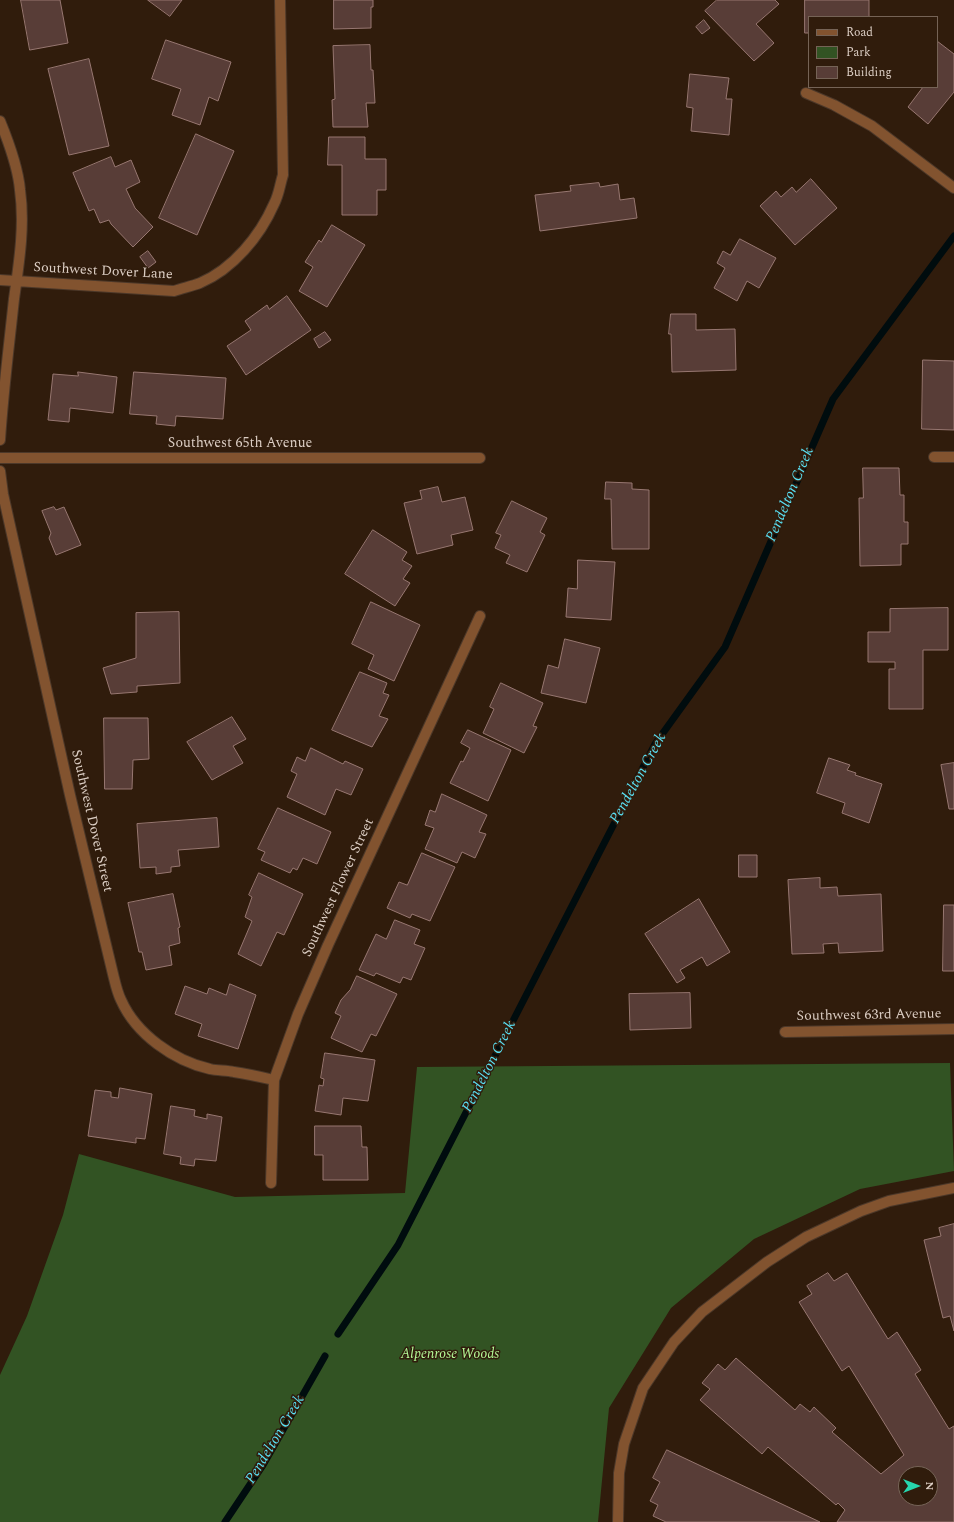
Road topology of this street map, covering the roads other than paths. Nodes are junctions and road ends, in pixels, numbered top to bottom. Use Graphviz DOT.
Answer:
graph roads {
  1 [pos="280,0"];
  2 [pos="806,93"];
  3 [pos="0,121"];
  4 [pos="954,188"];
  5 [pos="0,280"];
  6 [pos="17,281"];
  7 [pos="0,440"];
  8 [pos="954,456"];
  9 [pos="934,457"];
  10 [pos="0,458"];
  11 [pos="480,458"];
  12 [pos="0,471"];
  13 [pos="480,616"];
  14 [pos="954,1029"];
  15 [pos="785,1032"];
  16 [pos="274,1080"];
  17 [pos="271,1183"];
  18 [pos="954,1188"];
  19 [pos="618,1522"];
  1 -- 6 [label="street, Southwest Dover Lane"];
  2 -- 4 [label="street"];
  3 -- 6 [label="street"];
  5 -- 6 [label="street, Southwest Dover Lane"];
  6 -- 7 [label="street"];
  8 -- 9 [label="street"];
  10 -- 11 [label="street, Southwest 65th Avenue"];
  12 -- 16 [label="street, Southwest Dover Street"];
  13 -- 16 [label="street, Southwest Flower Street"];
  14 -- 15 [label="street, Southwest 63rd Avenue"];
  16 -- 17 [label="street, Southwest Flower Street"];
  18 -- 19 [label="street"];
}
